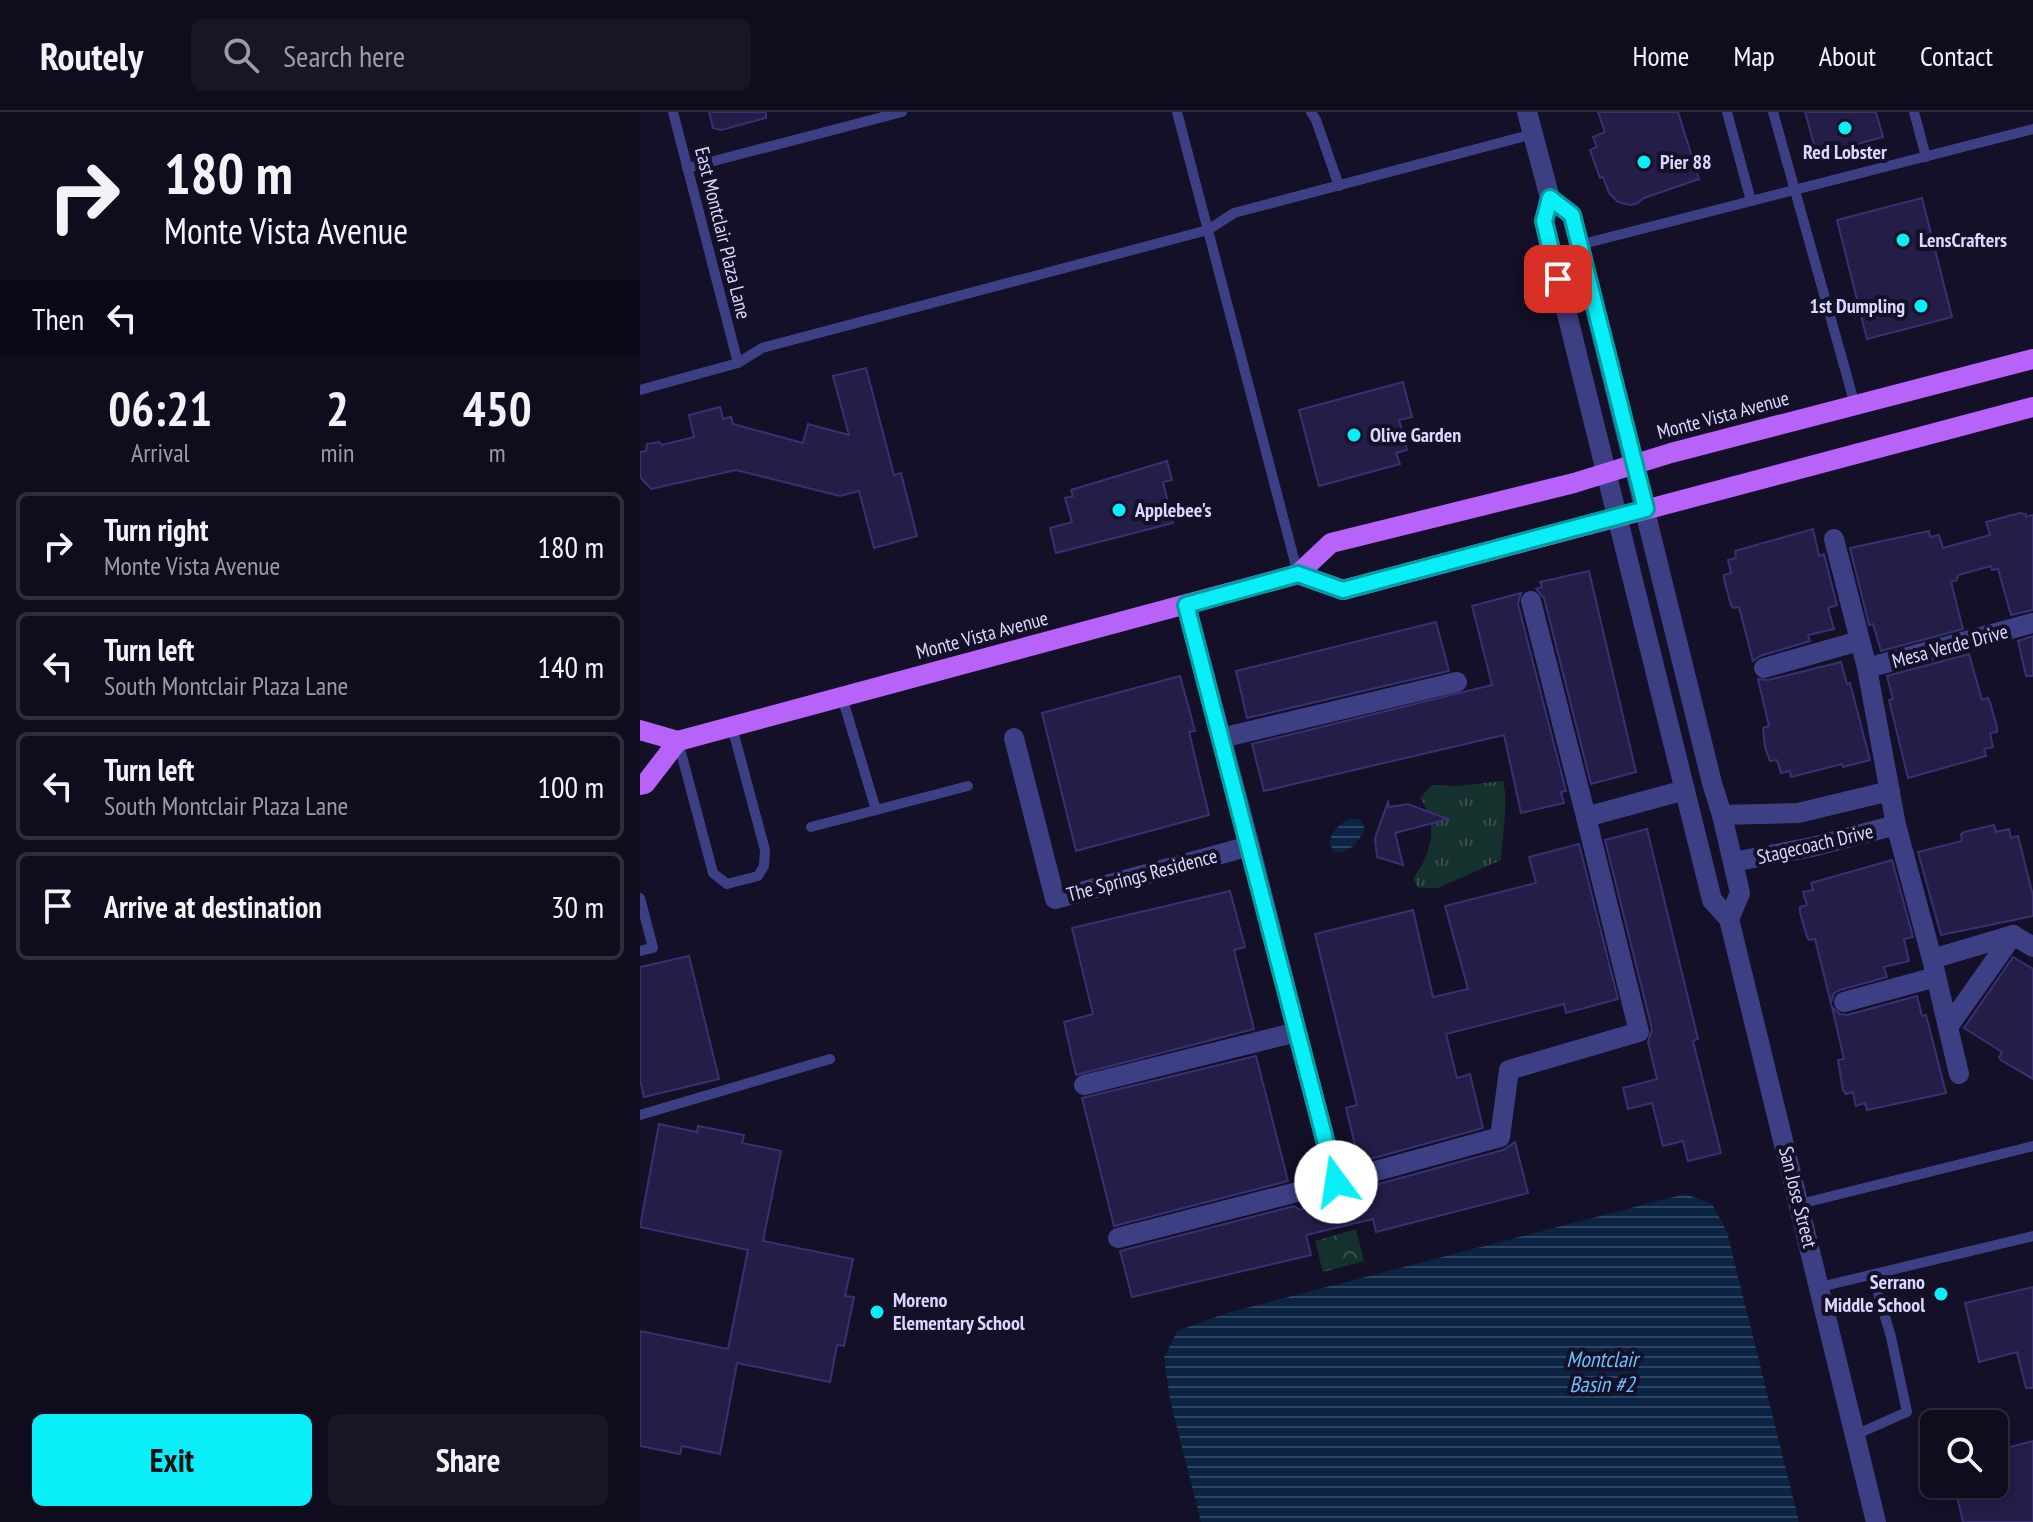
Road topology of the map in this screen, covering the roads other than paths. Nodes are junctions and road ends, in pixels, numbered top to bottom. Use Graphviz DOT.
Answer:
graph roads {
  1 [pos="673,112"];
  2 [pos="902,112"];
  3 [pos="1177,112"];
  4 [pos="1311,112"];
  5 [pos="1527,112"];
  6 [pos="1727,112"];
  7 [pos="1773,112"];
  8 [pos="1914,112"];
  9 [pos="2033,129"];
  10 [pos="1533,134"];
  11 [pos="1926,157"];
  12 [pos="687,168"];
  13 [pos="1339,186"];
  14 [pos="1795,191"];
  15 [pos="1550,198"];
  16 [pos="1751,201"];
  17 [pos="1208,230"];
  18 [pos="1579,245"];
  19 [pos="2033,359"];
  20 [pos="738,363"];
  21 [pos="640,390"];
  22 [pos="1855,405"];
  23 [pos="2033,407"];
  24 [pos="1634,465"];
  25 [pos="1607,473"];
  26 [pos="1646,509"];
  27 [pos="1618,517"];
  28 [pos="1834,539"];
  29 [pos="1298,574"];
  30 [pos="1531,601"];
  31 [pos="1186,605"];
  32 [pos="2033,623"];
  33 [pos="1859,641"];
  34 [pos="1764,668"];
  35 [pos="1867,668"];
  36 [pos="1457,682"];
  37 [pos="842,697"];
  38 [pos="732,727"];
  39 [pos="640,730"];
  40 [pos="1014,738"];
  41 [pos="1221,738"];
  42 [pos="678,741"];
  43 [pos="640,785"];
  44 [pos="968,786"];
  45 [pos="1685,790"];
  46 [pos="1890,791"];
  47 [pos="876,810"];
  48 [pos="1722,815"];
  49 [pos="1586,817"];
  50 [pos="1896,825"];
  51 [pos="811,827"];
  52 [pos="1250,846"];
  53 [pos="1733,862"];
  54 [pos="640,898"];
  55 [pos="1729,919"];
  56 [pos="2013,935"];
  57 [pos="2033,947"];
  58 [pos="640,951"];
  59 [pos="1934,968"];
  60 [pos="1844,1002"];
  61 [pos="1948,1027"];
  62 [pos="1297,1032"];
  63 [pos="830,1059"];
  64 [pos="1959,1074"];
  65 [pos="1084,1085"];
  66 [pos="640,1115"];
  67 [pos="2033,1146"];
  68 [pos="1336,1182"];
  69 [pos="1800,1204"];
  70 [pos="2033,1236"];
  71 [pos="1118,1238"];
  72 [pos="1873,1276"];
  73 [pos="1820,1287"];
  74 [pos="1855,1435"];
  75 [pos="1876,1522"];
  1 -- 12 [label="lane, East Montclair Plaza Lane"];
  2 -- 12 [label="lane"];
  3 -- 17 [label="lane"];
  4 -- 13 [label="lane"];
  5 -- 10 [label="street"];
  6 -- 16 [label="lane"];
  7 -- 14 [label="lane"];
  8 -- 11 [label="lane"];
  9 -- 11 [label="lane"];
  10 -- 13 [label="lane"];
  10 -- 15 [label="street"];
  11 -- 14 [label="lane"];
  12 -- 20 [label="lane, East Montclair Plaza Lane"];
  13 -- 17 [label="lane"];
  14 -- 16 [label="lane"];
  14 -- 22 [label="lane"];
  15 -- 18 [label="street, San Jose Street"];
  15 -- 25 [label="street, San Jose Street"];
  16 -- 18 [label="lane"];
  17 -- 20 [label="lane"];
  17 -- 29 [label="lane"];
  18 -- 24 [label="street, San Jose Street"];
  19 -- 22 [label="main road, Monte Vista Avenue"];
  20 -- 21 [label="lane"];
  22 -- 24 [label="main road, Monte Vista Avenue"];
  23 -- 26 [label="main road"];
  24 -- 25 [label="main road, Monte Vista Avenue"];
  24 -- 26 [label="street, San Jose Street"];
  25 -- 27 [label="street, San Jose Street"];
  25 -- 29 [label="main road, Monte Vista Avenue"];
  26 -- 27 [label="main road"];
  26 -- 48 [label="street, San Jose Street"];
  27 -- 29 [label="main road"];
  27 -- 45 [label="street, San Jose Street"];
  28 -- 33 [label="street, Stagecoach Drive"];
  29 -- 31 [label="main road, Monte Vista Avenue"];
  30 -- 49 [label="street"];
  31 -- 37 [label="main road, Monte Vista Avenue"];
  31 -- 41 [label="street"];
  32 -- 35 [label="street, Mesa Verde Drive"];
  33 -- 34 [label="street"];
  33 -- 35 [label="street, Stagecoach Drive"];
  35 -- 46 [label="street, Stagecoach Drive"];
  36 -- 41 [label="street"];
  37 -- 38 [label="main road, Monte Vista Avenue"];
  37 -- 47 [label="lane"];
  38 -- 42 [label="main road, Monte Vista Avenue"];
  38 -- 42 [label="lane"];
  39 -- 42 [label="main road"];
  40 -- 52 [label="street, The Springs Residence"];
  41 -- 52 [label="street"];
  42 -- 43 [label="main road"];
  44 -- 47 [label="lane"];
  45 -- 49 [label="street"];
  45 -- 55 [label="street, San Jose Street"];
  46 -- 48 [label="street, Stagecoach Drive"];
  46 -- 50 [label="street, Stagecoach Drive"];
  47 -- 51 [label="lane"];
  48 -- 53 [label="street, San Jose Street"];
  49 -- 68 [label="street"];
  50 -- 53 [label="street, Stagecoach Drive"];
  50 -- 59 [label="street, Stagecoach Drive"];
  52 -- 62 [label="street"];
  53 -- 55 [label="street, San Jose Street"];
  54 -- 58 [label="lane"];
  55 -- 69 [label="street, San Jose Street"];
  56 -- 57 [label="street"];
  56 -- 59 [label="street"];
  56 -- 61 [label="street"];
  59 -- 60 [label="street"];
  59 -- 61 [label="street, Stagecoach Drive"];
  61 -- 64 [label="street, Stagecoach Drive"];
  62 -- 65 [label="street"];
  62 -- 68 [label="street"];
  63 -- 66 [label="lane"];
  67 -- 69 [label="lane"];
  68 -- 71 [label="street"];
  69 -- 73 [label="street, San Jose Street"];
  70 -- 72 [label="lane"];
  72 -- 73 [label="lane"];
  72 -- 74 [label="lane"];
  73 -- 74 [label="street, San Jose Street"];
  74 -- 75 [label="street, San Jose Street"];
}
